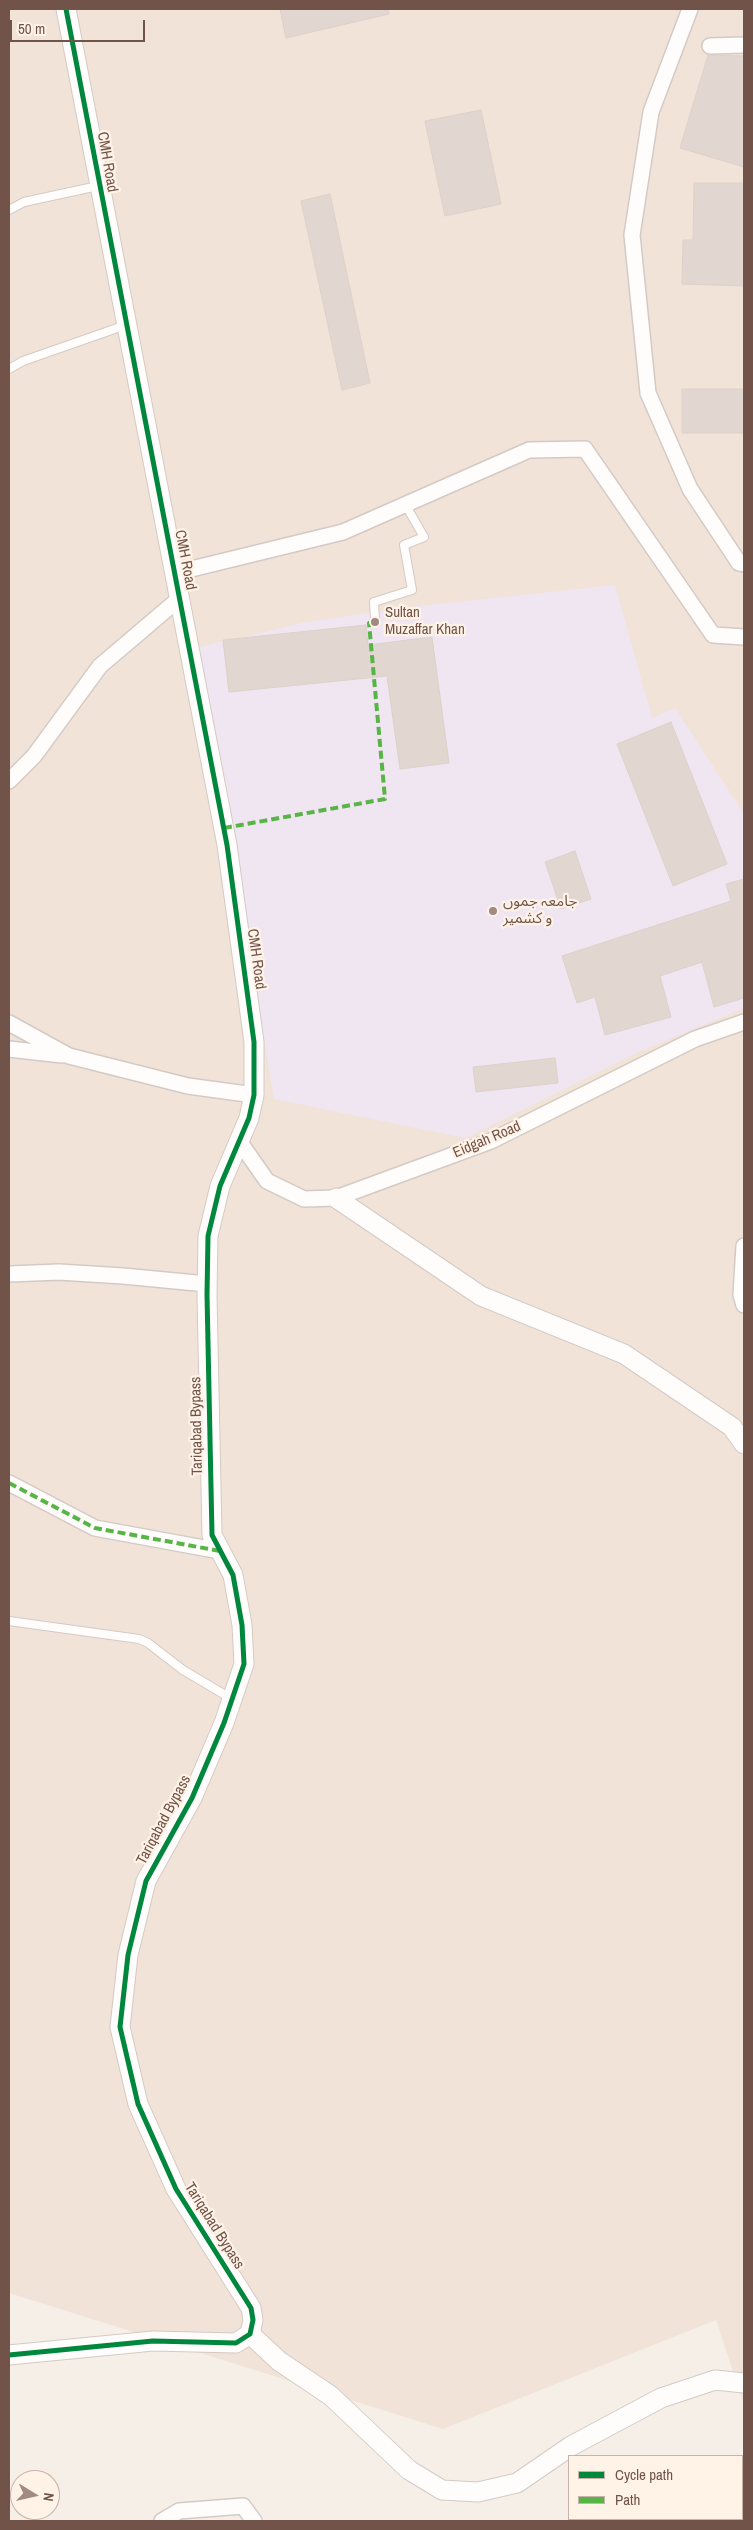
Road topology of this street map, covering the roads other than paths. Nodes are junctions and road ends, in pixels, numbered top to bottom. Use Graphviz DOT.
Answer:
graph roads {
  1 [pos="66,9"];
  2 [pos="690,9"];
  3 [pos="744,45"];
  4 [pos="710,46"];
  5 [pos="98,186"];
  6 [pos="9,210"];
  7 [pos="126,325"];
  8 [pos="9,369"];
  9 [pos="405,504"];
  10 [pos="744,564"];
  11 [pos="175,573"];
  12 [pos="180,598"];
  13 [pos="375,620"];
  14 [pos="744,637"];
  15 [pos="9,781"];
  16 [pos="744,1022"];
  17 [pos="9,1023"];
  18 [pos="9,1049"];
  19 [pos="69,1056"];
  20 [pos="254,1095"];
  21 [pos="249,1118"];
  22 [pos="238,1141"];
  23 [pos="336,1198"];
  24 [pos="744,1246"];
  25 [pos="9,1274"];
  26 [pos="207,1284"];
  27 [pos="744,1305"];
  28 [pos="744,1444"];
  29 [pos="9,1483"];
  30 [pos="220,1551"];
  31 [pos="9,1621"];
  32 [pos="232,1699"];
  33 [pos="250,2334"];
  34 [pos="9,2355"];
  35 [pos="744,2383"];
  36 [pos="162,2521"];
  37 [pos="254,2521"];
  1 -- 5 [label="street, CMH Road"];
  2 -- 10 [label="street"];
  3 -- 4 [label="street"];
  5 -- 6 [label="lane"];
  5 -- 7 [label="street, CMH Road"];
  7 -- 8 [label="lane"];
  7 -- 11 [label="street, CMH Road"];
  9 -- 11 [label="street"];
  9 -- 13 [label="lane"];
  9 -- 14 [label="street"];
  11 -- 12 [label="street, CMH Road"];
  12 -- 15 [label="street"];
  12 -- 20 [label="street, CMH Road"];
  16 -- 23 [label="street, Eidgah Road"];
  17 -- 19 [label="street"];
  18 -- 19 [label="street"];
  19 -- 20 [label="street"];
  20 -- 21 [label="street, CMH Road"];
  21 -- 22 [label="street, Tariqabad Bypass"];
  22 -- 23 [label="street, Eidgah Road"];
  22 -- 26 [label="street, Tariqabad Bypass"];
  23 -- 28 [label="street"];
  24 -- 27 [label="street"];
  25 -- 26 [label="street"];
  26 -- 30 [label="street, Tariqabad Bypass"];
  29 -- 30 [label="street"];
  30 -- 32 [label="street, Tariqabad Bypass"];
  31 -- 32 [label="lane"];
  32 -- 33 [label="street, Tariqabad Bypass"];
  33 -- 34 [label="street"];
  33 -- 35 [label="street"];
  36 -- 37 [label="street"];
}
